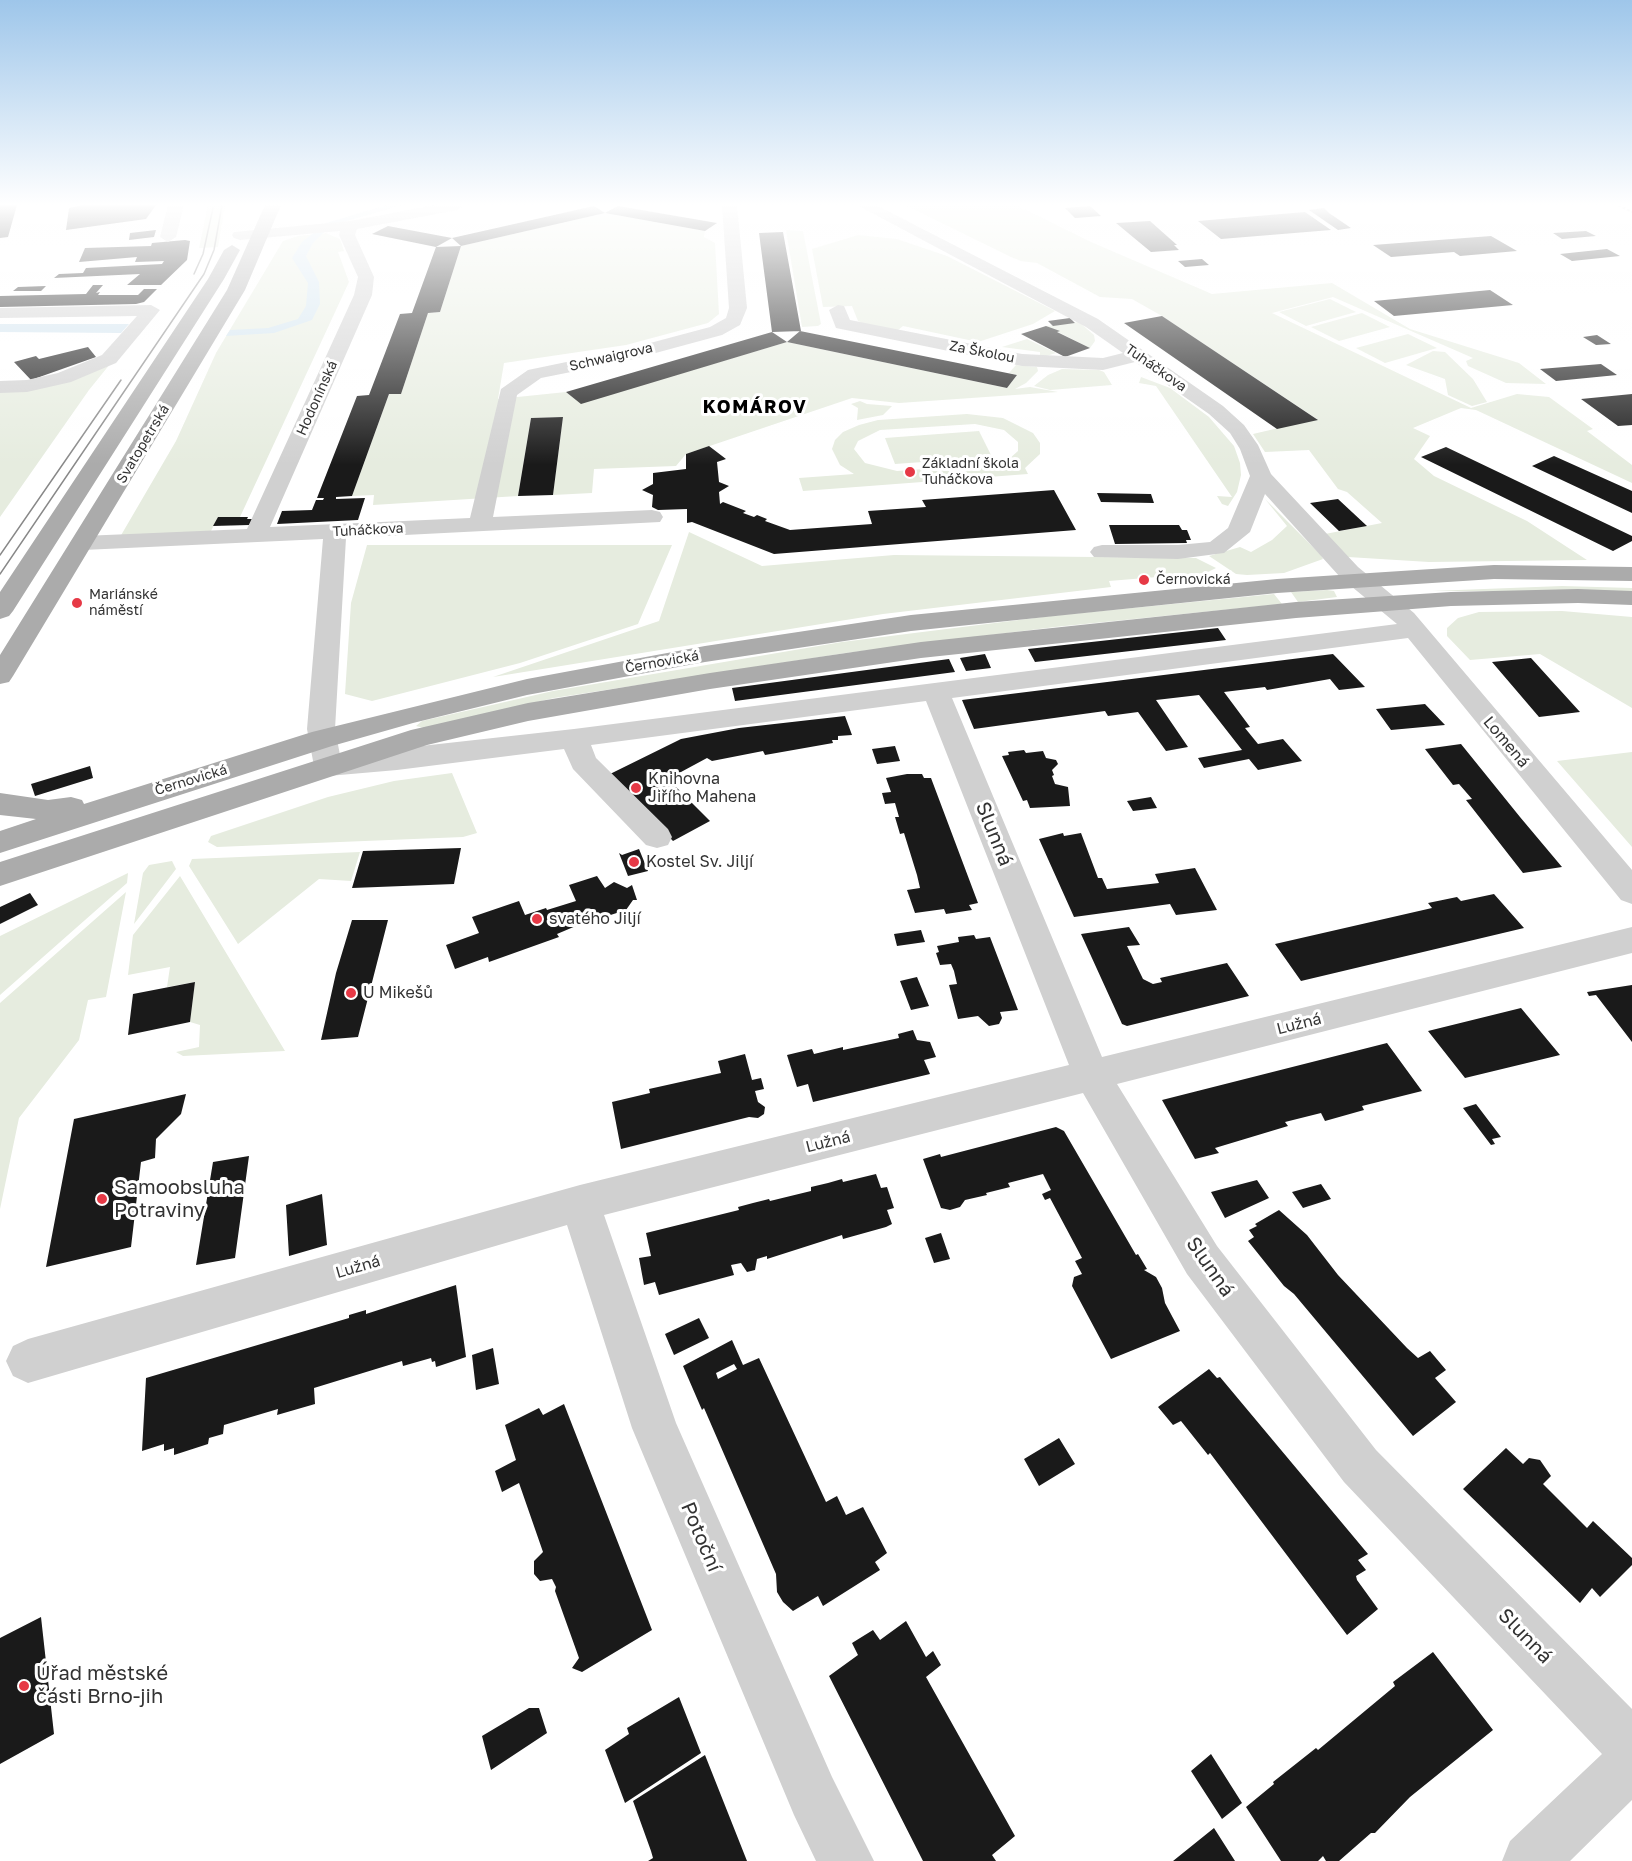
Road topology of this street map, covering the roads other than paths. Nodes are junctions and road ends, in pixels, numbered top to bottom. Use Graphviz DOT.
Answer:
graph roads {
  1 [pos="208,292"];
  2 [pos="235,292"];
  3 [pos="364,292"];
  4 [pos="737,292"];
  5 [pos="1034,292"];
  6 [pos="838,310"];
  7 [pos="0,313"];
  8 [pos="1138,355"];
  9 [pos="0,387"];
  10 [pos="1261,476"];
  11 [pos="652,517"];
  12 [pos="480,525"];
  13 [pos="335,532"];
  14 [pos="255,536"];
  15 [pos="83,543"];
  16 [pos="1102,552"];
  17 [pos="1632,574"];
  18 [pos="1357,579"];
  19 [pos="1632,598"];
  20 [pos="1381,599"];
  21 [pos="0,611"];
  22 [pos="1413,630"];
  23 [pos="0,676"];
  24 [pos="936,691"];
  25 [pos="574,738"];
  26 [pos="325,752"];
  27 [pos="133,798"];
  28 [pos="0,803"];
  29 [pos="151,823"];
  30 [pos="657,837"];
  31 [pos="0,842"];
  32 [pos="0,874"];
  33 [pos="0,889"];
  34 [pos="1632,892"];
  35 [pos="1632,940"];
  36 [pos="1092,1076"];
  37 [pos="580,1203"];
  38 [pos="28,1361"];
  39 [pos="1632,1747"];
  40 [pos="1632,1763"];
  41 [pos="846,1861"];
  42 [pos="1530,1861"];
  1 -- 21 [label="main road, Svatopetrská"];
  2 -- 15 [label="main road, Svatopetrská"];
  3 -- 14 [label="street, Hodonínská"];
  4 -- 12 [label="street, Schwaigrova"];
  5 -- 8 [label="street, Tuháčkova"];
  6 -- 8 [label="street, Za Školou"];
  7 -- 9 [label="street"];
  8 -- 10 [label="street, Tuháčkova"];
  10 -- 16 [label="street"];
  10 -- 18 [label="street, Tuháčkova"];
  11 -- 12 [label="street, Tuháčkova"];
  12 -- 13 [label="street, Tuháčkova"];
  13 -- 14 [label="street, Tuháčkova"];
  13 -- 26 [label="street"];
  14 -- 15 [label="street, Tuháčkova"];
  15 -- 23 [label="main road, Svatopetrská"];
  17 -- 18 [label="main road, Černovická"];
  18 -- 20 [label="street, Tuháčkova"];
  18 -- 26 [label="main road, Černovická"];
  19 -- 20 [label="main road, Černovická"];
  20 -- 22 [label="street, Lomená"];
  20 -- 26 [label="main road, Černovická"];
  22 -- 24 [label="street, Černovická"];
  22 -- 34 [label="street, Lomená"];
  24 -- 25 [label="street, Černovická"];
  24 -- 36 [label="street, Slunná"];
  25 -- 26 [label="street, Černovická"];
  25 -- 30 [label="street"];
  26 -- 27 [label="main road, Černovická"];
  26 -- 29 [label="main road, Černovická"];
  27 -- 28 [label="main road"];
  27 -- 31 [label="main road, Černovická"];
  29 -- 32 [label="main road"];
  29 -- 33 [label="main road"];
  35 -- 36 [label="street, Lužná"];
  36 -- 37 [label="street, Lužná"];
  36 -- 39 [label="street, Slunná"];
  37 -- 38 [label="street, Lužná"];
  37 -- 41 [label="street, Potoční"];
  40 -- 42 [label="street"];
}
